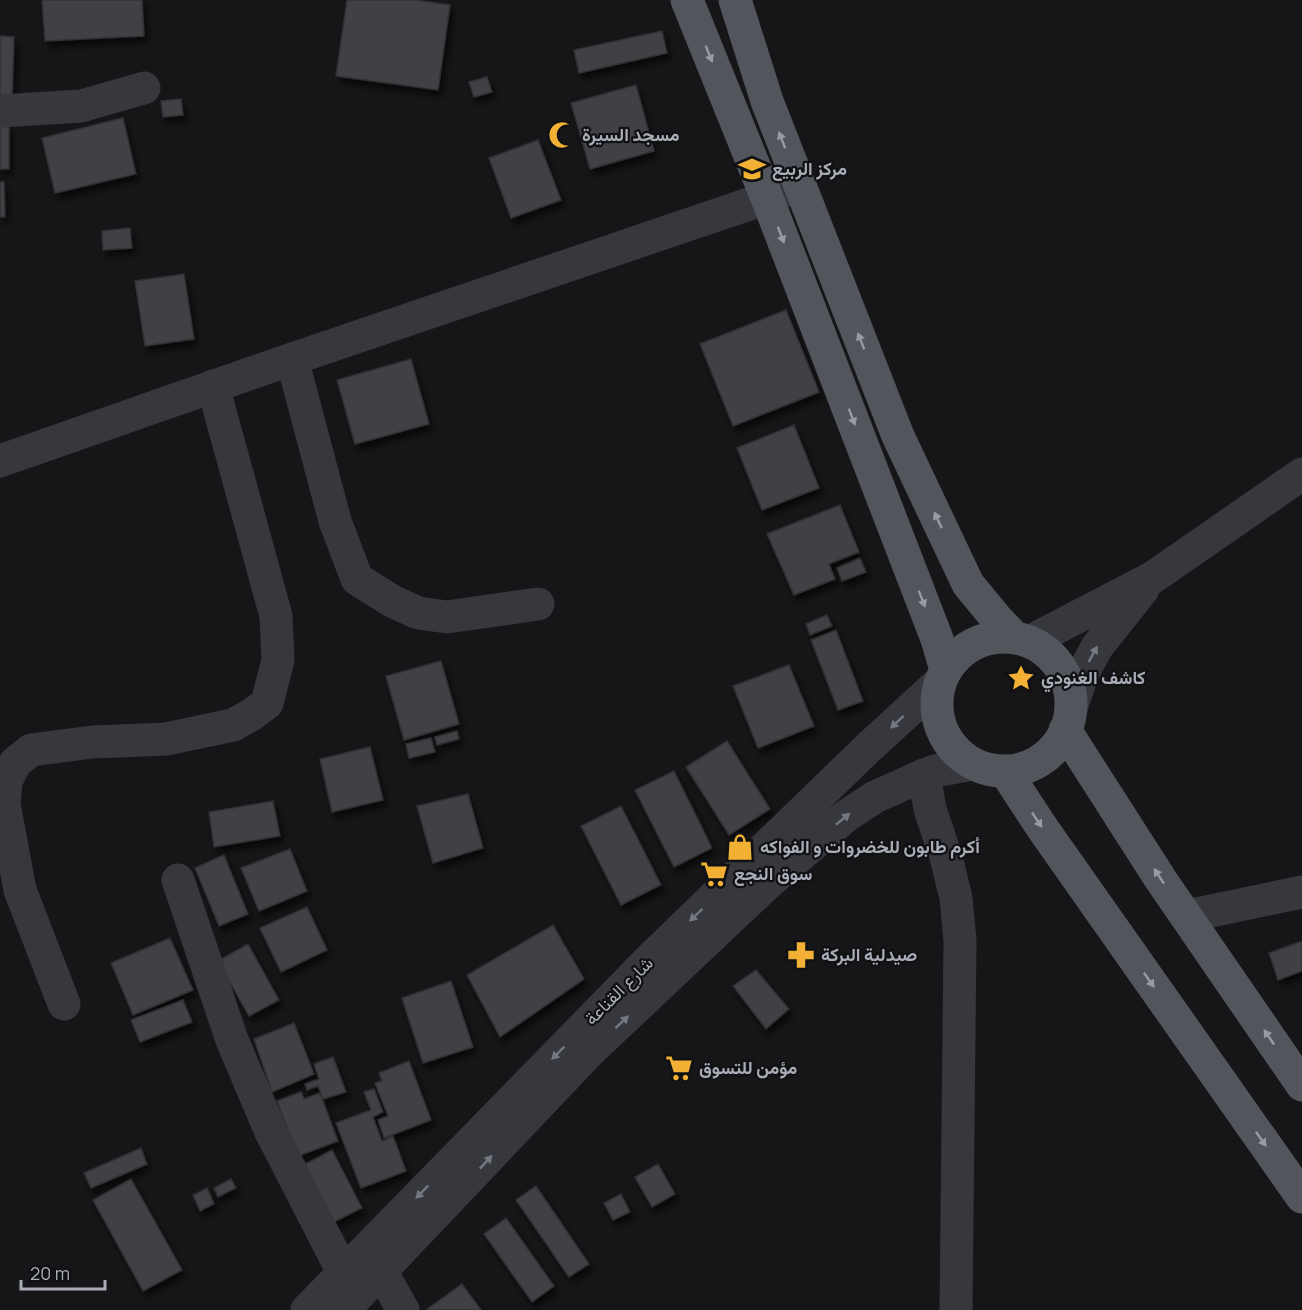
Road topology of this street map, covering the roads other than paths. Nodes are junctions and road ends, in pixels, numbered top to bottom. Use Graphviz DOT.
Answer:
graph roads {
  1 [pos="687,0"];
  2 [pos="735,0"];
  3 [pos="144,88"];
  4 [pos="0,111"];
  5 [pos="799,185"];
  6 [pos="767,198"];
  7 [pos="292,358"];
  8 [pos="213,386"];
  9 [pos="0,461"];
  10 [pos="1302,474"];
  11 [pos="1152,578"];
  12 [pos="538,604"];
  13 [pos="1022,640"];
  14 [pos="943,676"];
  15 [pos="1068,719"];
  16 [pos="973,764"];
  17 [pos="1005,771"];
  18 [pos="924,775"];
  19 [pos="758,874"];
  20 [pos="178,880"];
  21 [pos="1302,892"];
  22 [pos="1187,916"];
  23 [pos="64,1004"];
  24 [pos="1302,1085"];
  25 [pos="454,1177"];
  26 [pos="1302,1197"];
  27 [pos="381,1271"];
  28 [pos="344,1274"];
  29 [pos="308,1310"];
  30 [pos="344,1310"];
  31 [pos="403,1310"];
  32 [pos="956,1310"];
  1 -- 6 [label="main road, one-way"];
  5 -- 2 [label="main road, one-way"];
  3 -- 4 [label="street"];
  5 -- 6 [label="street"];
  13 -- 5 [label="main road, one-way"];
  6 -- 7 [label="street"];
  6 -- 14 [label="main road, one-way"];
  7 -- 8 [label="street"];
  7 -- 12 [label="street"];
  8 -- 9 [label="street"];
  8 -- 23 [label="street"];
  10 -- 11 [label="street"];
  11 -- 13 [label="street"];
  15 -- 11 [label="street, one-way"];
  13 -- 14 [label="main road"];
  13 -- 15 [label="main road"];
  14 -- 16 [label="main road"];
  14 -- 19 [label="street, شارع القناعة, one-way"];
  15 -- 17 [label="main road"];
  22 -- 15 [label="main road, one-way"];
  16 -- 17 [label="main road"];
  16 -- 18 [label="street, شارع القناعة"];
  17 -- 26 [label="main road, one-way"];
  19 -- 18 [label="street, شارع القناعة, one-way"];
  18 -- 32 [label="street"];
  19 -- 25 [label="street, شارع القناعة"];
  20 -- 28 [label="street"];
  21 -- 22 [label="street"];
  24 -- 22 [label="main road, one-way"];
  25 -- 27 [label="street, شارع القناعة"];
  25 -- 28 [label="street, شارع القناعة, one-way"];
  27 -- 30 [label="street, شارع القناعة"];
  27 -- 31 [label="street"];
  28 -- 29 [label="street, شارع القناعة"];
}
